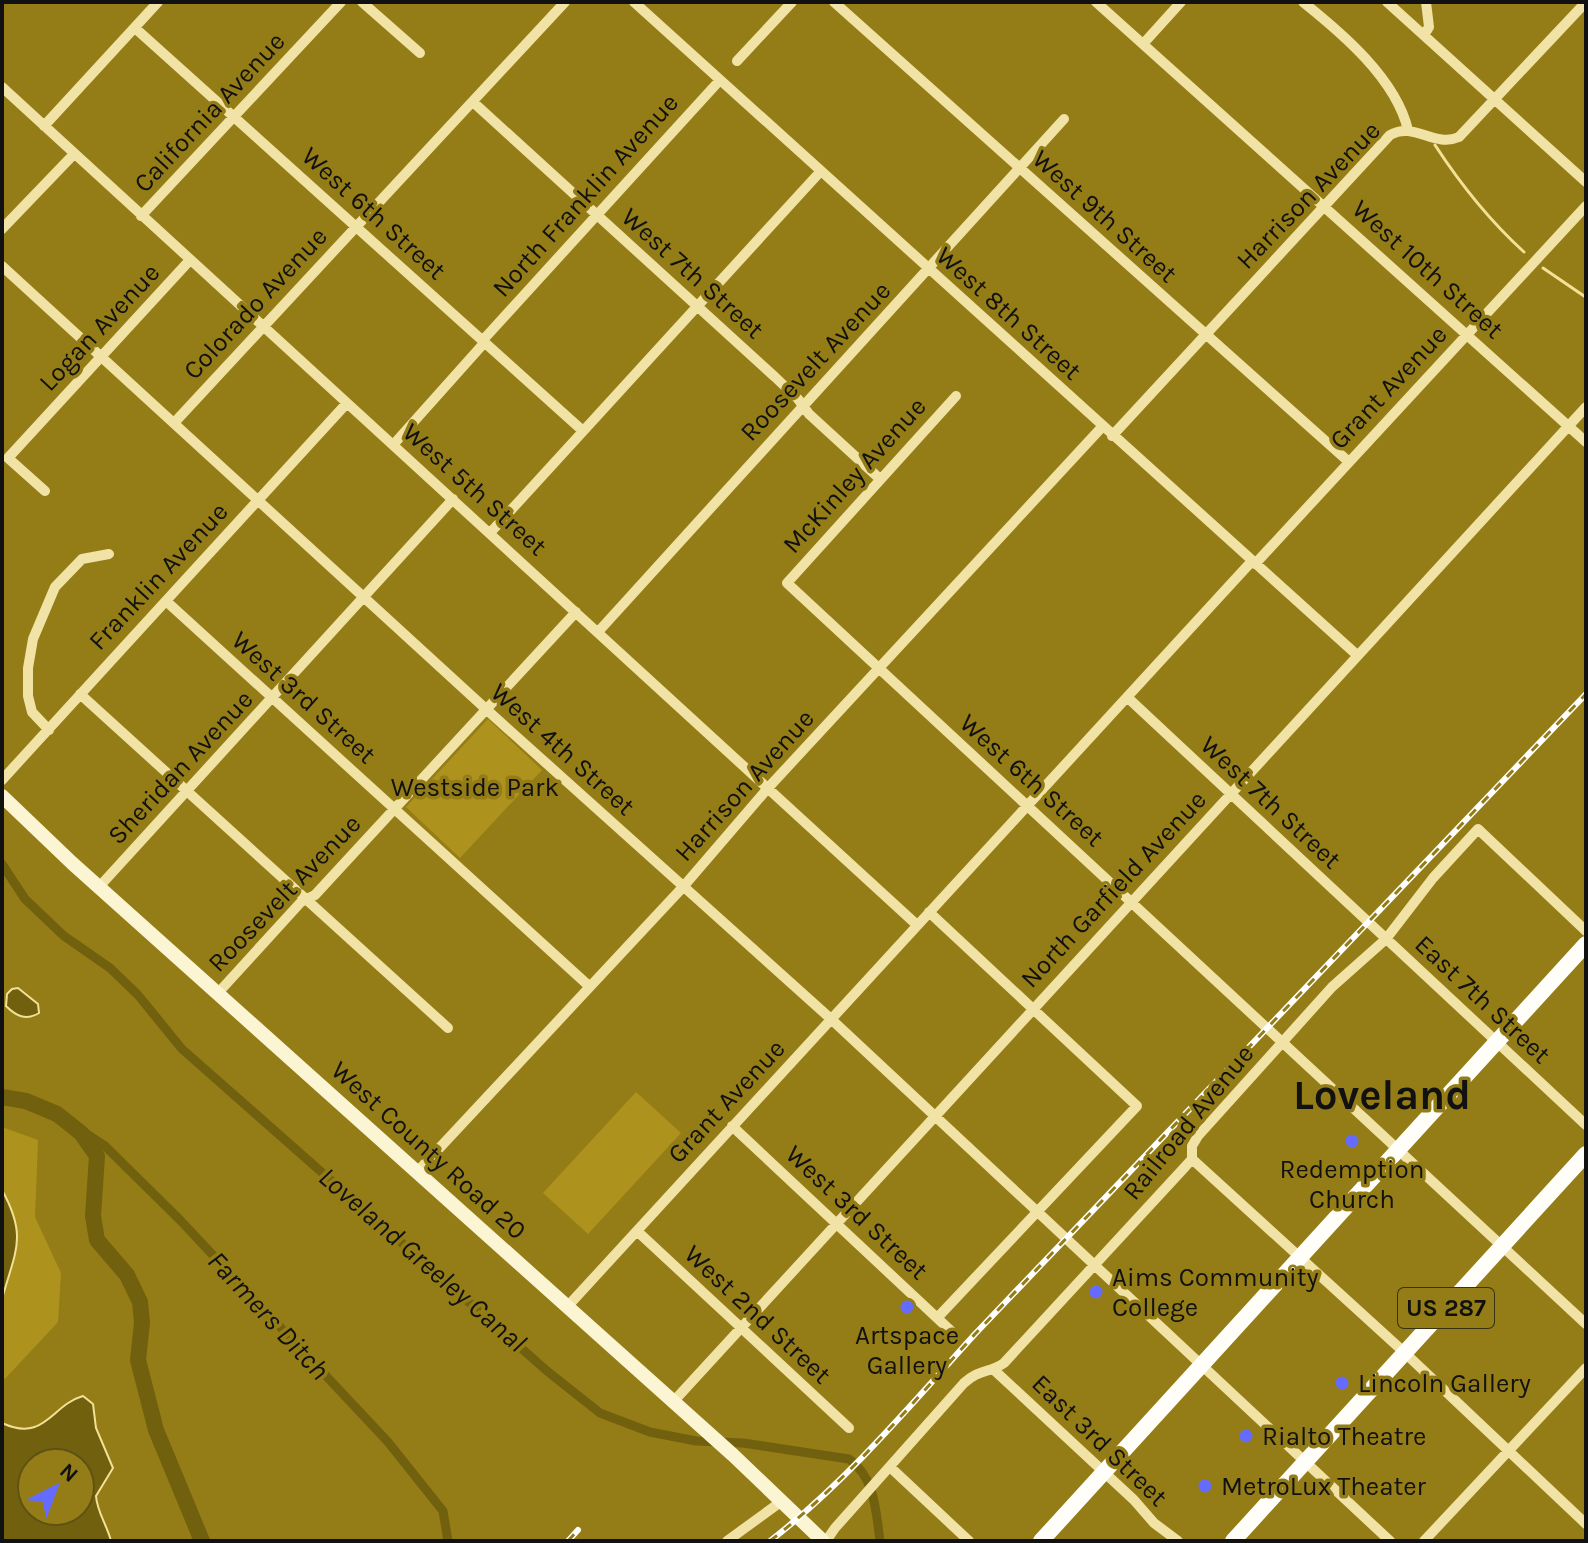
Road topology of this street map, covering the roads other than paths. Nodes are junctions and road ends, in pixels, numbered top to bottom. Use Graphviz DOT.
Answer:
graph roads {
  1 [pos="158,2"];
  2 [pos="341,2"];
  3 [pos="362,2"];
  4 [pos="565,2"];
  5 [pos="634,2"];
  6 [pos="792,2"];
  7 [pos="834,2"];
  8 [pos="1096,2"];
  9 [pos="1181,2"];
  10 [pos="1303,2"];
  11 [pos="1387,2"];
  12 [pos="1426,2"];
  13 [pos="1586,2"];
  14 [pos="135,28"];
  15 [pos="1424,35"];
  16 [pos="1143,44"];
  17 [pos="420,53"];
  18 [pos="737,61"];
  19 [pos="720,80"];
  20 [pos="2,87"];
  21 [pos="1496,100"];
  22 [pos="473,102"];
  23 [pos="234,117"];
  24 [pos="1064,119"];
  25 [pos="44,126"];
  26 [pos="1408,130"];
  27 [pos="74,154"];
  28 [pos="1020,169"];
  29 [pos="820,172"];
  30 [pos="1586,182"];
  31 [pos="1325,206"];
  32 [pos="1586,206"];
  33 [pos="597,215"];
  34 [pos="141,216"];
  35 [pos="356,228"];
  36 [pos="2,229"];
  37 [pos="190,260"];
  38 [pos="2,266"];
  39 [pos="928,271"];
  40 [pos="696,306"];
  41 [pos="263,326"];
  42 [pos="1466,334"];
  43 [pos="1204,335"];
  44 [pos="484,341"];
  45 [pos="102,357"];
  46 [pos="956,396"];
  47 [pos="347,403"];
  48 [pos="804,407"];
  49 [pos="1586,407"];
  50 [pos="174,423"];
  51 [pos="1569,426"];
  52 [pos="1102,427"];
  53 [pos="583,431"];
  54 [pos="1112,436"];
  55 [pos="1586,442"];
  56 [pos="393,445"];
  57 [pos="1349,462"];
  58 [pos="880,479"];
  59 [pos="45,491"];
  60 [pos="453,499"];
  61 [pos="258,501"];
  62 [pos="490,533"];
  63 [pos="109,554"];
  64 [pos="1254,562"];
  65 [pos="787,583"];
  66 [pos="364,598"];
  67 [pos="166,601"];
  68 [pos="576,612"];
  69 [pos="598,632"];
  70 [pos="1357,655"];
  71 [pos="879,669"];
  72 [pos="80,694"];
  73 [pos="1127,697"];
  74 [pos="273,698"];
  75 [pos="487,710"];
  76 [pos="49,730"];
  77 [pos="2,780"];
  78 [pos="768,788"];
  79 [pos="187,791"];
  80 [pos="1230,793"];
  81 [pos="2,796"];
  82 [pos="1028,805"];
  83 [pos="396,810"];
  84 [pos="99,887"];
  85 [pos="683,887"];
  86 [pos="306,900"];
  87 [pos="1131,902"];
  88 [pos="929,912"];
  89 [pos="917,925"];
  90 [pos="1586,931"];
  91 [pos="1386,939"];
  92 [pos="1586,944"];
  93 [pos="589,986"];
  94 [pos="218,993"];
  95 [pos="1033,1008"];
  96 [pos="831,1019"];
  97 [pos="448,1028"];
  98 [pos="1282,1042"];
  99 [pos="1497,1042"];
  100 [pos="935,1116"];
  101 [pos="1586,1125"];
  102 [pos="732,1126"];
  103 [pos="1399,1150"];
  104 [pos="1586,1154"];
  105 [pos="1192,1159"];
  106 [pos="418,1171"];
  107 [pos="1036,1210"];
  108 [pos="837,1223"];
  109 [pos="637,1231"];
  110 [pos="1503,1247"];
  111 [pos="1299,1257"];
  112 [pos="1095,1265"];
  113 [pos="567,1307"];
  114 [pos="938,1317"];
  115 [pos="1586,1324"];
  116 [pos="740,1328"];
  117 [pos="951,1331"];
  118 [pos="1405,1353"];
  119 [pos="1202,1364"];
  120 [pos="1586,1368"];
  121 [pos="993,1369"];
  122 [pos="673,1402"];
  123 [pos="849,1428"];
  124 [pos="1509,1451"];
  125 [pos="1305,1462"];
  126 [pos="890,1467"];
  127 [pos="1104,1472"];
  128 [pos="782,1501"];
  129 [pos="1586,1524"];
  130 [pos="727,1541"];
  131 [pos="824,1541"];
  132 [pos="969,1541"];
  133 [pos="1041,1541"];
  134 [pos="1178,1541"];
  135 [pos="1233,1541"];
  136 [pos="1390,1541"];
  137 [pos="1424,1541"];
  1 -- 14 [label="street"];
  2 -- 23 [label="street, California Avenue"];
  3 -- 17 [label="street"];
  4 -- 22 [label="street, Colorado Avenue"];
  5 -- 19 [label="street, West 8th Street"];
  6 -- 18 [label="street"];
  7 -- 28 [label="street, West 9th Street"];
  8 -- 16 [label="street, West 10th Street"];
  9 -- 16 [label="street"];
  10 -- 26 [label="street"];
  11 -- 15 [label="street"];
  12 -- 15 [label="street"];
  13 -- 21 [label="street, Harrison Avenue"];
  14 -- 23 [label="street, West 6th Street"];
  14 -- 25 [label="street"];
  15 -- 21 [label="street"];
  16 -- 31 [label="street, West 10th Street"];
  19 -- 29 [label="street, West 8th Street"];
  19 -- 33 [label="street, North Franklin Avenue"];
  20 -- 25 [label="street, West 5th Street"];
  21 -- 26 [label="street, Harrison Avenue"];
  21 -- 30 [label="street"];
  22 -- 33 [label="street, West 7th Street"];
  22 -- 35 [label="street, Colorado Avenue"];
  23 -- 34 [label="street, California Avenue"];
  23 -- 35 [label="street, West 6th Street"];
  24 -- 28 [label="street, Roosevelt Avenue"];
  25 -- 27 [label="street, West 5th Street"];
  26 -- 31 [label="street, Harrison Avenue"];
  27 -- 34 [label="street, West 5th Street"];
  27 -- 36 [label="street"];
  28 -- 39 [label="street, Roosevelt Avenue"];
  28 -- 43 [label="street, West 9th Street"];
  29 -- 39 [label="street, West 8th Street"];
  29 -- 40 [label="street"];
  31 -- 42 [label="street, West 10th Street"];
  31 -- 43 [label="street, Harrison Avenue"];
  32 -- 42 [label="street, Grant Avenue"];
  33 -- 40 [label="street, West 7th Street"];
  33 -- 44 [label="street, North Franklin Avenue"];
  34 -- 37 [label="street, West 5th Street"];
  35 -- 41 [label="street, Colorado Avenue"];
  35 -- 44 [label="street, West 6th Street"];
  37 -- 41 [label="street, West 5th Street"];
  37 -- 45 [label="street, Logan Avenue"];
  38 -- 45 [label="street, West 4th Street"];
  39 -- 48 [label="street, Roosevelt Avenue"];
  39 -- 52 [label="street, West 8th Street"];
  40 -- 48 [label="street, West 7th Street"];
  40 -- 53 [label="street"];
  41 -- 47 [label="street, West 5th Street"];
  41 -- 50 [label="street, Colorado Avenue"];
  42 -- 51 [label="street, West 10th Street"];
  42 -- 57 [label="street, Grant Avenue"];
  43 -- 54 [label="street, Harrison Avenue"];
  43 -- 57 [label="street, West 9th Street"];
  44 -- 53 [label="street, West 6th Street"];
  44 -- 56 [label="street, North Franklin Avenue"];
  45 -- 50 [label="street, West 4th Street"];
  45 -- 59 [label="street, Logan Avenue"];
  46 -- 58 [label="street, McKinley Avenue"];
  47 -- 56 [label="street, West 5th Street"];
  47 -- 61 [label="street, Franklin Avenue"];
  48 -- 58 [label="street, West 7th Street"];
  48 -- 69 [label="street, Roosevelt Avenue"];
  49 -- 51 [label="street, North Garfield Avenue"];
  50 -- 61 [label="street, West 4th Street"];
  51 -- 55 [label="street, West 10th Street"];
  51 -- 70 [label="street, North Garfield Avenue"];
  52 -- 54 [label="street, West 8th Street"];
  52 -- 71 [label="street, Harrison Avenue"];
  53 -- 62 [label="street"];
  54 -- 64 [label="street, West 8th Street"];
  56 -- 60 [label="street, West 5th Street"];
  57 -- 64 [label="street, Grant Avenue"];
  58 -- 65 [label="street, McKinley Avenue"];
  60 -- 62 [label="street, West 5th Street"];
  60 -- 66 [label="street, Sheridan Avenue"];
  61 -- 66 [label="street, West 4th Street"];
  61 -- 67 [label="street, Franklin Avenue"];
  62 -- 68 [label="street, West 5th Street"];
  63 -- 76 [label="street"];
  64 -- 70 [label="street, West 8th Street"];
  64 -- 73 [label="street, Grant Avenue"];
  65 -- 71 [label="street, West 6th Street"];
  66 -- 74 [label="street, Sheridan Avenue"];
  66 -- 75 [label="street, West 4th Street"];
  67 -- 72 [label="street, Franklin Avenue"];
  67 -- 74 [label="street, West 3rd Street"];
  68 -- 69 [label="street, West 5th Street"];
  68 -- 75 [label="street, Roosevelt Avenue"];
  69 -- 78 [label="street, West 5th Street"];
  70 -- 80 [label="street, North Garfield Avenue"];
  71 -- 78 [label="street, Harrison Avenue"];
  71 -- 82 [label="street, West 6th Street"];
  72 -- 76 [label="street, Franklin Avenue"];
  72 -- 79 [label="street"];
  73 -- 80 [label="street, West 7th Street"];
  73 -- 82 [label="street, Grant Avenue"];
  74 -- 79 [label="street, Sheridan Avenue"];
  74 -- 83 [label="street, West 3rd Street"];
  75 -- 83 [label="street, Roosevelt Avenue"];
  75 -- 85 [label="street, West 4th Street"];
  76 -- 77 [label="street, Franklin Avenue"];
  78 -- 85 [label="street, Harrison Avenue"];
  78 -- 89 [label="street, West 5th Street"];
  79 -- 84 [label="street, Sheridan Avenue"];
  79 -- 86 [label="street"];
  80 -- 87 [label="street, North Garfield Avenue"];
  80 -- 91 [label="street, West 7th Street"];
  81 -- 84 [label="main road, West County Road 20"];
  82 -- 87 [label="street, West 6th Street"];
  82 -- 88 [label="street, Grant Avenue"];
  83 -- 86 [label="street, Roosevelt Avenue"];
  83 -- 93 [label="street, West 3rd Street"];
  84 -- 94 [label="main road, West County Road 20"];
  85 -- 93 [label="street, Harrison Avenue"];
  85 -- 96 [label="street, West 4th Street"];
  86 -- 94 [label="street, Roosevelt Avenue"];
  86 -- 97 [label="street"];
  87 -- 95 [label="street, North Garfield Avenue"];
  87 -- 98 [label="street, West 6th Street"];
  88 -- 89 [label="street, Grant Avenue"];
  88 -- 95 [label="street"];
  89 -- 96 [label="street, Grant Avenue"];
  90 -- 91 [label="street, Railroad Avenue"];
  91 -- 98 [label="street, Railroad Avenue"];
  91 -- 99 [label="street, East 7th Street"];
  92 -- 99 [label="highway"];
  93 -- 106 [label="street, Harrison Avenue"];
  94 -- 106 [label="main road, West County Road 20"];
  95 -- 100 [label="street, North Garfield Avenue"];
  95 -- 107 [label="street, Railroad Avenue"];
  96 -- 100 [label="street, West 4th Street"];
  96 -- 102 [label="street, Grant Avenue"];
  98 -- 103 [label="street, West 6th Street"];
  98 -- 105 [label="street, Railroad Avenue"];
  99 -- 101 [label="street, East 7th Street"];
  99 -- 103 [label="highway"];
  100 -- 107 [label="street, West 4th Street"];
  100 -- 108 [label="street, North Garfield Avenue"];
  102 -- 108 [label="street, West 3rd Street"];
  102 -- 109 [label="street, Grant Avenue"];
  103 -- 110 [label="street, West 6th Street"];
  103 -- 111 [label="highway"];
  104 -- 110 [label="highway, US 287"];
  105 -- 111 [label="street"];
  105 -- 112 [label="street, Railroad Avenue"];
  106 -- 113 [label="main road, West County Road 20"];
  107 -- 112 [label="street, West 4th Street"];
  107 -- 114 [label="street, Railroad Avenue"];
  108 -- 114 [label="street, West 3rd Street"];
  108 -- 116 [label="street, North Garfield Avenue"];
  109 -- 113 [label="street, Grant Avenue"];
  109 -- 116 [label="street, West 2nd Street"];
  110 -- 115 [label="street, West 6th Street"];
  110 -- 118 [label="highway, US 287"];
  111 -- 118 [label="street"];
  111 -- 119 [label="highway"];
  112 -- 119 [label="street, West 4th Street"];
  112 -- 121 [label="street, Railroad Avenue"];
  113 -- 122 [label="main road, West County Road 20"];
  114 -- 117 [label="street, West 3rd Street"];
  116 -- 122 [label="street, North Garfield Avenue"];
  116 -- 123 [label="street, West 2nd Street"];
  118 -- 124 [label="street"];
  118 -- 125 [label="highway, US 287"];
  119 -- 125 [label="street, West 4th Street"];
  119 -- 127 [label="highway"];
  120 -- 124 [label="street"];
  121 -- 126 [label="street, Railroad Avenue"];
  121 -- 127 [label="street, East 3rd Street"];
  122 -- 128 [label="main road, West County Road 20"];
  124 -- 129 [label="street"];
  124 -- 137 [label="street"];
  125 -- 135 [label="highway, US 287"];
  125 -- 136 [label="street, West 4th Street"];
  126 -- 131 [label="street, Railroad Avenue"];
  126 -- 132 [label="street"];
  127 -- 133 [label="highway"];
  127 -- 134 [label="street, East 3rd Street"];
  128 -- 130 [label="street"];
  128 -- 131 [label="main road, West County Road 20"];
}
